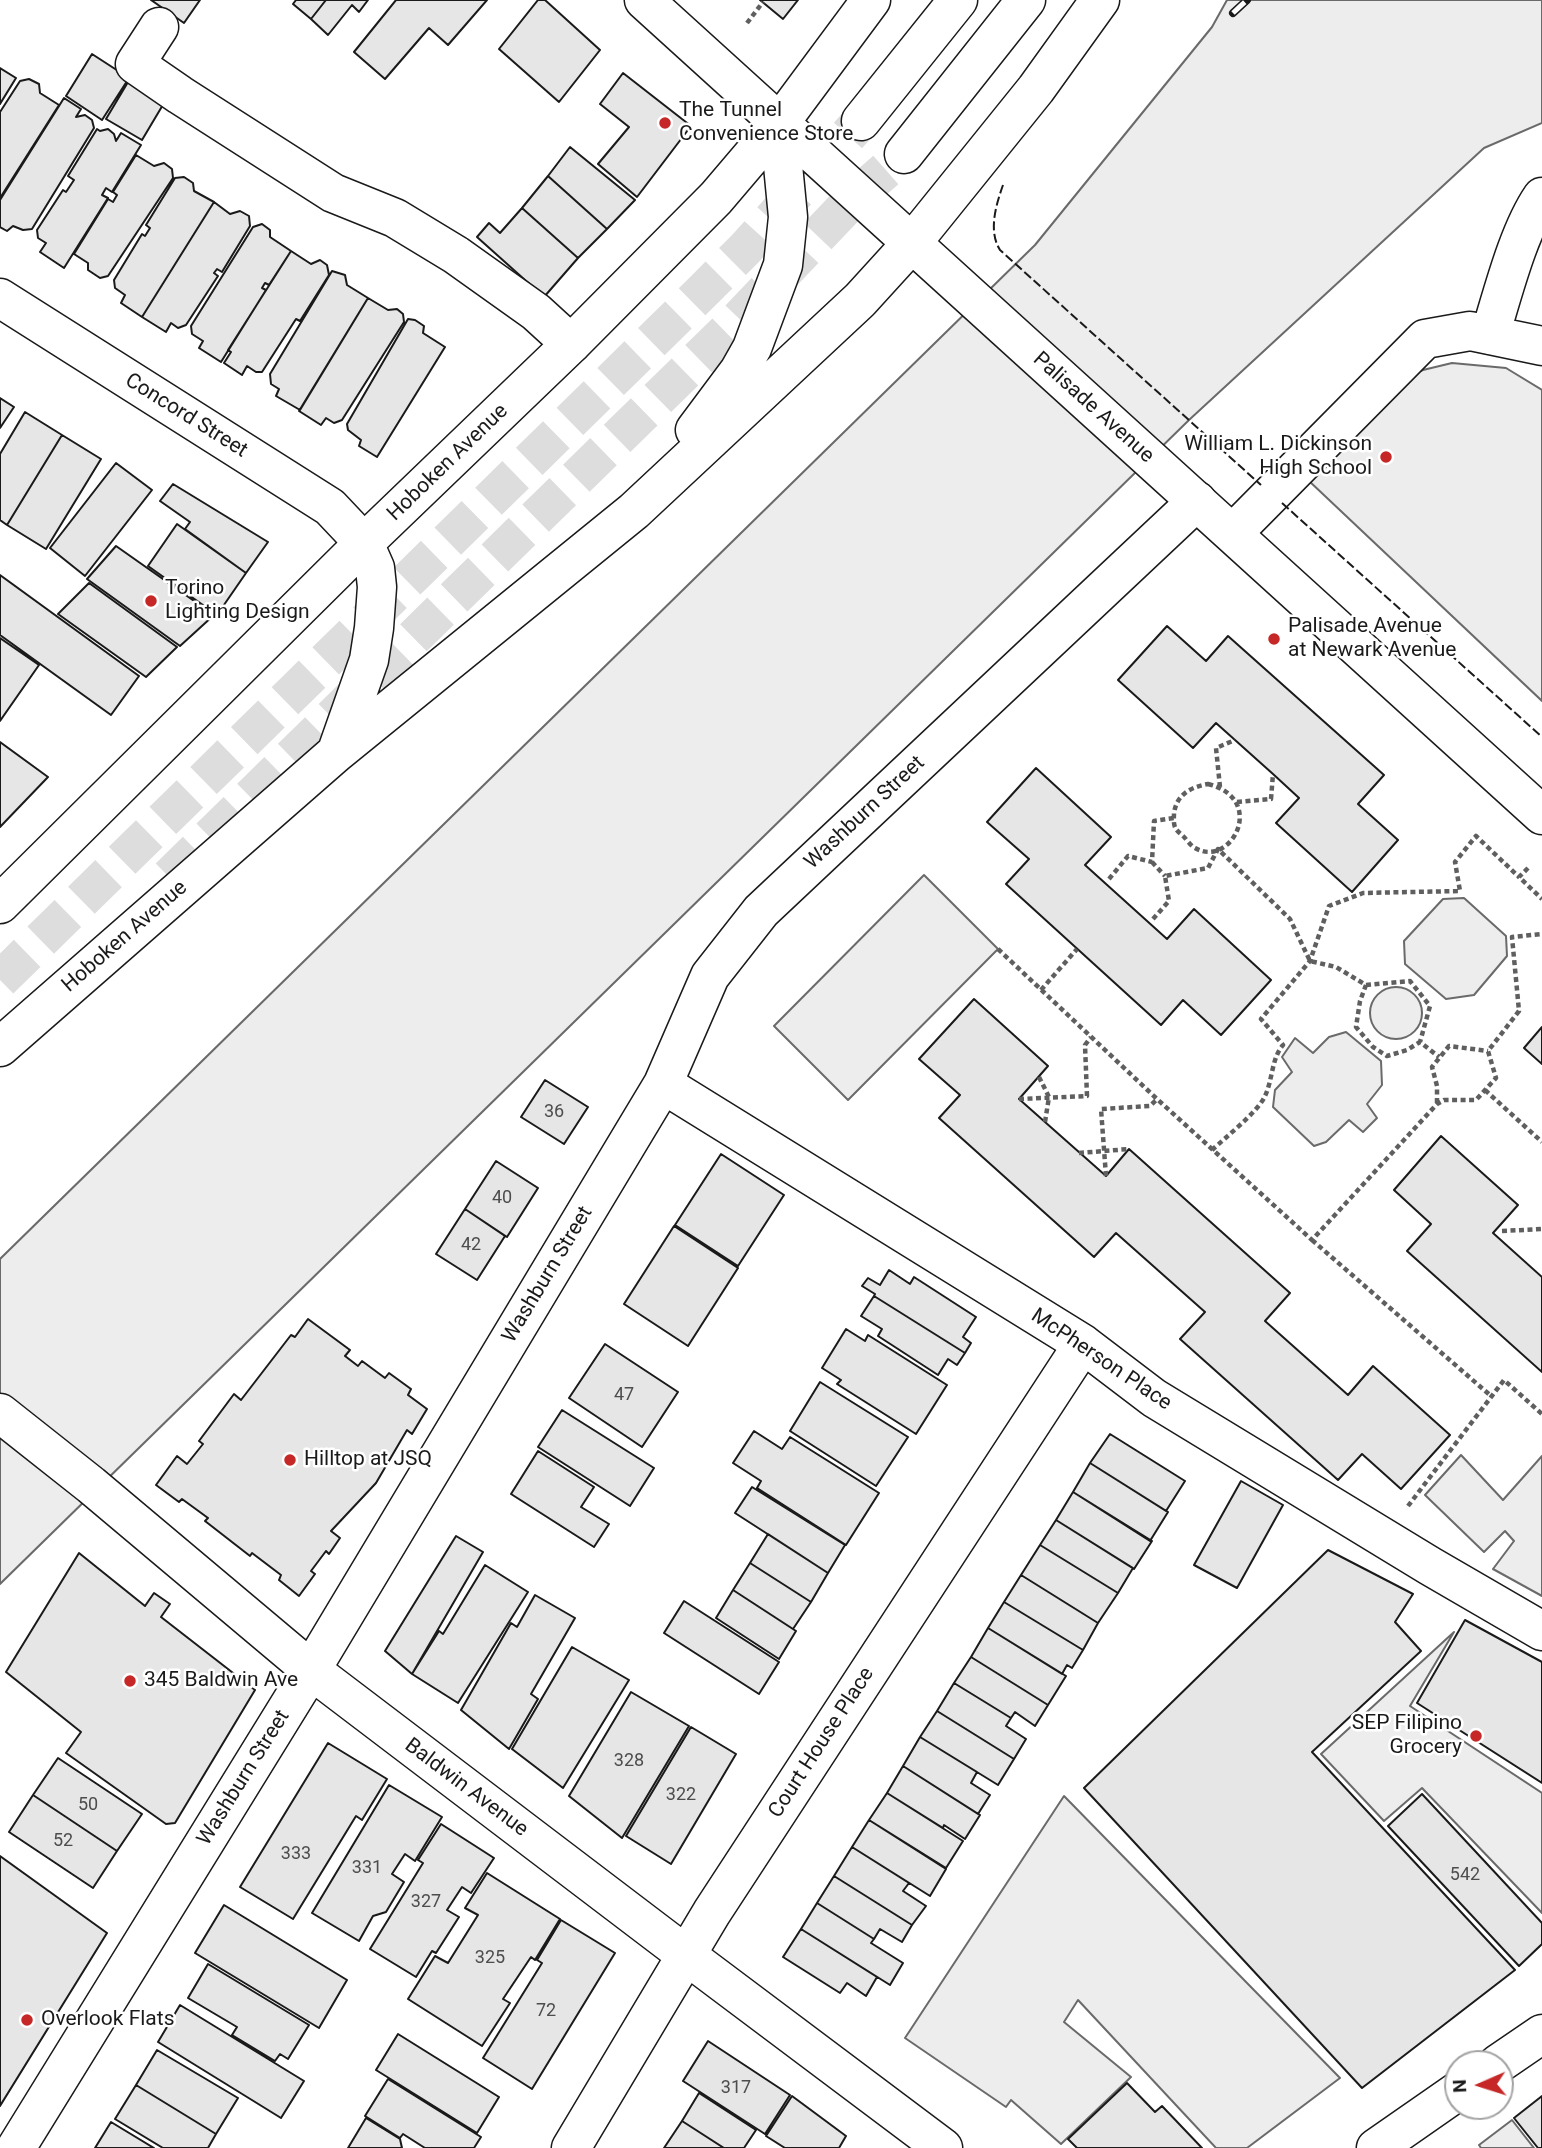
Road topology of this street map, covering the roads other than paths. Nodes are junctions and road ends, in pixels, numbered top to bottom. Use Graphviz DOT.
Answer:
graph roads {
  1 [pos="644,0"];
  2 [pos="872,0"];
  3 [pos="958,0"];
  4 [pos="1026,0"];
  5 [pos="1100,0"];
  6 [pos="159,27"];
  7 [pos="861,121"];
  8 [pos="779,124"];
  9 [pos="904,154"];
  10 [pos="1542,197"];
  11 [pos="911,244"];
  12 [pos="0,298"];
  13 [pos="1490,335"];
  14 [pos="571,344"];
  15 [pos="1542,346"];
  16 [pos="1186,491"];
  17 [pos="634,511"];
  18 [pos="1233,533"];
  19 [pos="364,543"];
  20 [pos="336,752"];
  21 [pos="1542,815"];
  22 [pos="0,904"];
  23 [pos="0,1047"];
  24 [pos="663,1084"];
  25 [pos="1083,1344"];
  26 [pos="0,1413"];
  27 [pos="1542,1630"];
  28 [pos="311,1670"];
  29 [pos="686,1955"];
  30 [pos="1542,2034"];
  31 [pos="1514,2053"];
  32 [pos="1444,2101"];
  33 [pos="16,2148"];
  34 [pos="571,2148"];
  35 [pos="943,2148"];
  36 [pos="1376,2148"];
  1 -- 8 [label="main road, Palisade Avenue"];
  2 -- 8 [label="main road, Hoboken Avenue"];
  3 -- 7 [label="main road"];
  4 -- 9 [label="main road"];
  5 -- 11 [label="main road, Hoboken Avenue"];
  6 -- 14 [label="main road"];
  8 -- 11 [label="main road, Palisade Avenue"];
  8 -- 14 [label="main road, Hoboken Avenue"];
  8 -- 17 [label="main road"];
  10 -- 13 [label="main road"];
  11 -- 16 [label="main road, Palisade Avenue"];
  11 -- 17 [label="main road, Hoboken Avenue"];
  12 -- 19 [label="main road, Concord Street"];
  13 -- 15 [label="main road"];
  13 -- 18 [label="main road"];
  14 -- 19 [label="main road, Hoboken Avenue"];
  16 -- 18 [label="main road, Palisade Avenue"];
  16 -- 24 [label="main road, Washburn Street"];
  17 -- 20 [label="main road, Hoboken Avenue"];
  18 -- 21 [label="main road, Palisade Avenue"];
  19 -- 20 [label="main road"];
  19 -- 22 [label="main road, Hoboken Avenue"];
  20 -- 23 [label="main road, Hoboken Avenue"];
  24 -- 25 [label="main road, McPherson Place"];
  24 -- 28 [label="main road, Washburn Street"];
  25 -- 27 [label="main road, McPherson Place"];
  25 -- 29 [label="main road, Court House Place"];
  26 -- 28 [label="main road, Baldwin Avenue"];
  28 -- 29 [label="main road, Baldwin Avenue"];
  28 -- 33 [label="main road, Washburn Street"];
  29 -- 34 [label="main road, Court House Place"];
  29 -- 35 [label="main road, Baldwin Avenue"];
  30 -- 31 [label="main road"];
  32 -- 36 [label="main road"];
}
